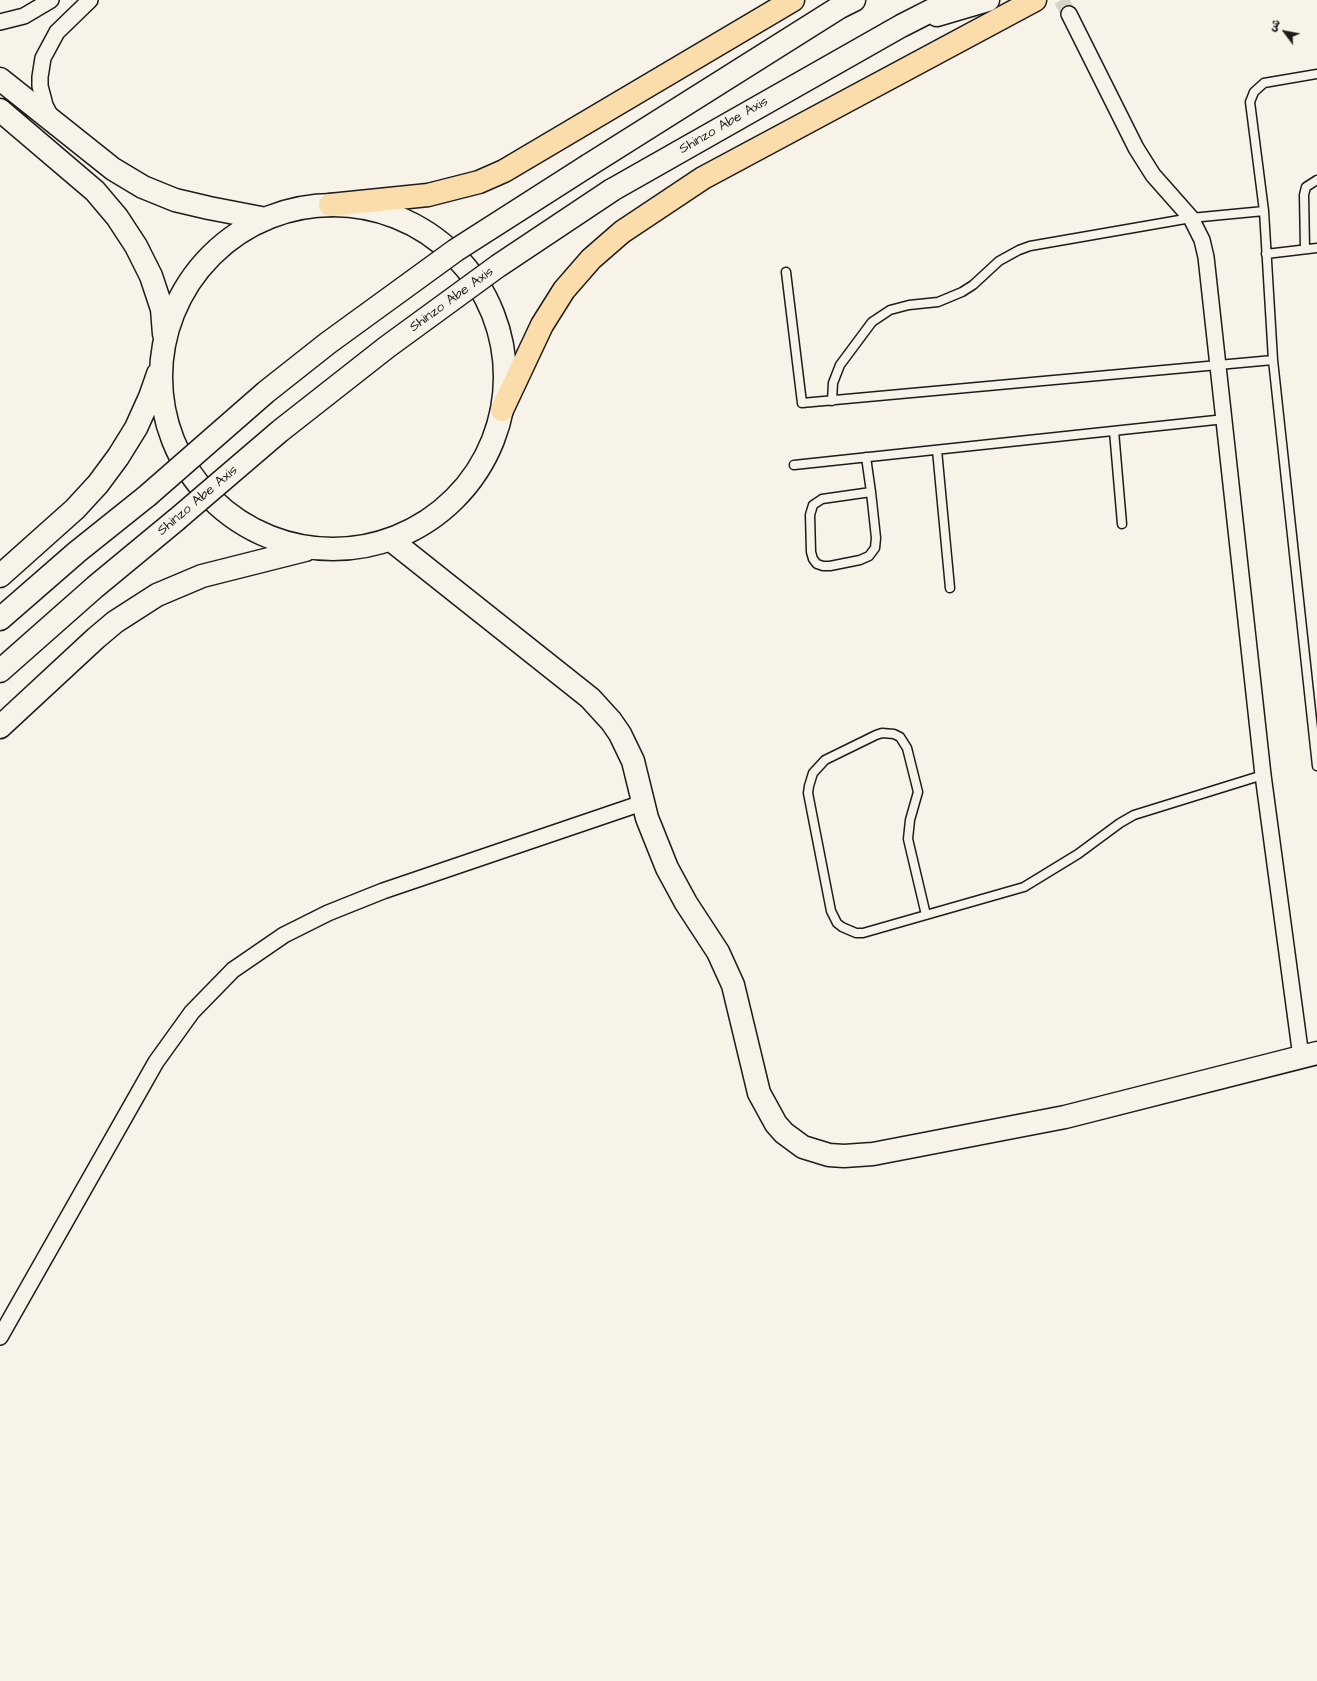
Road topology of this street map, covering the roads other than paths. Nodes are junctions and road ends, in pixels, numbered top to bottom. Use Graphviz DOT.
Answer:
graph roads {
  1 [pos="51,0"];
  2 [pos="90,0"];
  3 [pos="793,0"];
  4 [pos="952,0"];
  5 [pos="988,0"];
  6 [pos="1034,0"];
  7 [pos="848,2"];
  8 [pos="1069,14"];
  9 [pos="0,22"];
  10 [pos="901,26"];
  11 [pos="1317,74"];
  12 [pos="0,78"];
  13 [pos="0,110"];
  14 [pos="54,121"];
  15 [pos="1317,180"];
  16 [pos="330,205"];
  17 [pos="1264,211"];
  18 [pos="1191,218"];
  19 [pos="266,219"];
  20 [pos="1317,248"];
  21 [pos="1306,249"];
  22 [pos="1266,254"];
  23 [pos="786,272"];
  24 [pos="164,344"];
  25 [pos="1273,360"];
  26 [pos="1219,364"];
  27 [pos="161,366"];
  28 [pos="832,401"];
  29 [pos="502,410"];
  30 [pos="1225,419"];
  31 [pos="1114,431"];
  32 [pos="937,450"];
  33 [pos="866,458"];
  34 [pos="794,465"];
  35 [pos="871,492"];
  36 [pos="1122,524"];
  37 [pos="391,540"];
  38 [pos="310,548"];
  39 [pos="0,576"];
  40 [pos="950,588"];
  41 [pos="0,620"];
  42 [pos="0,671"];
  43 [pos="0,727"];
  44 [pos="1317,766"];
  45 [pos="1263,775"];
  46 [pos="642,803"];
  47 [pos="926,915"];
  48 [pos="1309,1055"];
  49 [pos="0,1337"];
  1 -- 9 [label="street"];
  2 -- 14 [label="street"];
  3 -- 16 [label="highway"];
  4 -- 10 [label="street, Shinzo Abe Axis"];
  5 -- 10 [label="street"];
  6 -- 29 [label="highway"];
  7 -- 41 [label="street, bridge"];
  8 -- 18 [label="street"];
  10 -- 42 [label="street, Shinzo Abe Axis, bridge"];
  11 -- 17 [label="lane"];
  12 -- 14 [label="street"];
  13 -- 24 [label="street"];
  14 -- 19 [label="street"];
  15 -- 21 [label="lane"];
  16 -- 19 [label="street"];
  16 -- 29 [label="street"];
  17 -- 18 [label="lane"];
  17 -- 22 [label="lane"];
  18 -- 26 [label="street"];
  18 -- 28 [label="lane"];
  19 -- 24 [label="street"];
  20 -- 21 [label="lane"];
  21 -- 22 [label="lane"];
  22 -- 25 [label="lane"];
  23 -- 28 [label="lane"];
  24 -- 27 [label="street"];
  25 -- 26 [label="lane"];
  25 -- 44 [label="lane"];
  26 -- 28 [label="lane"];
  26 -- 30 [label="street"];
  27 -- 38 [label="street"];
  27 -- 39 [label="street"];
  29 -- 37 [label="street"];
  30 -- 31 [label="lane"];
  30 -- 45 [label="street"];
  31 -- 32 [label="lane"];
  31 -- 36 [label="lane"];
  32 -- 33 [label="lane"];
  32 -- 40 [label="lane"];
  33 -- 34 [label="lane"];
  33 -- 35 [label="lane"];
  35 -- 35 [label="lane"];
  37 -- 38 [label="street"];
  37 -- 46 [label="street"];
  38 -- 43 [label="street"];
  45 -- 47 [label="lane"];
  45 -- 48 [label="street"];
  46 -- 48 [label="street"];
  46 -- 49 [label="street"];
  47 -- 47 [label="lane"];
}
